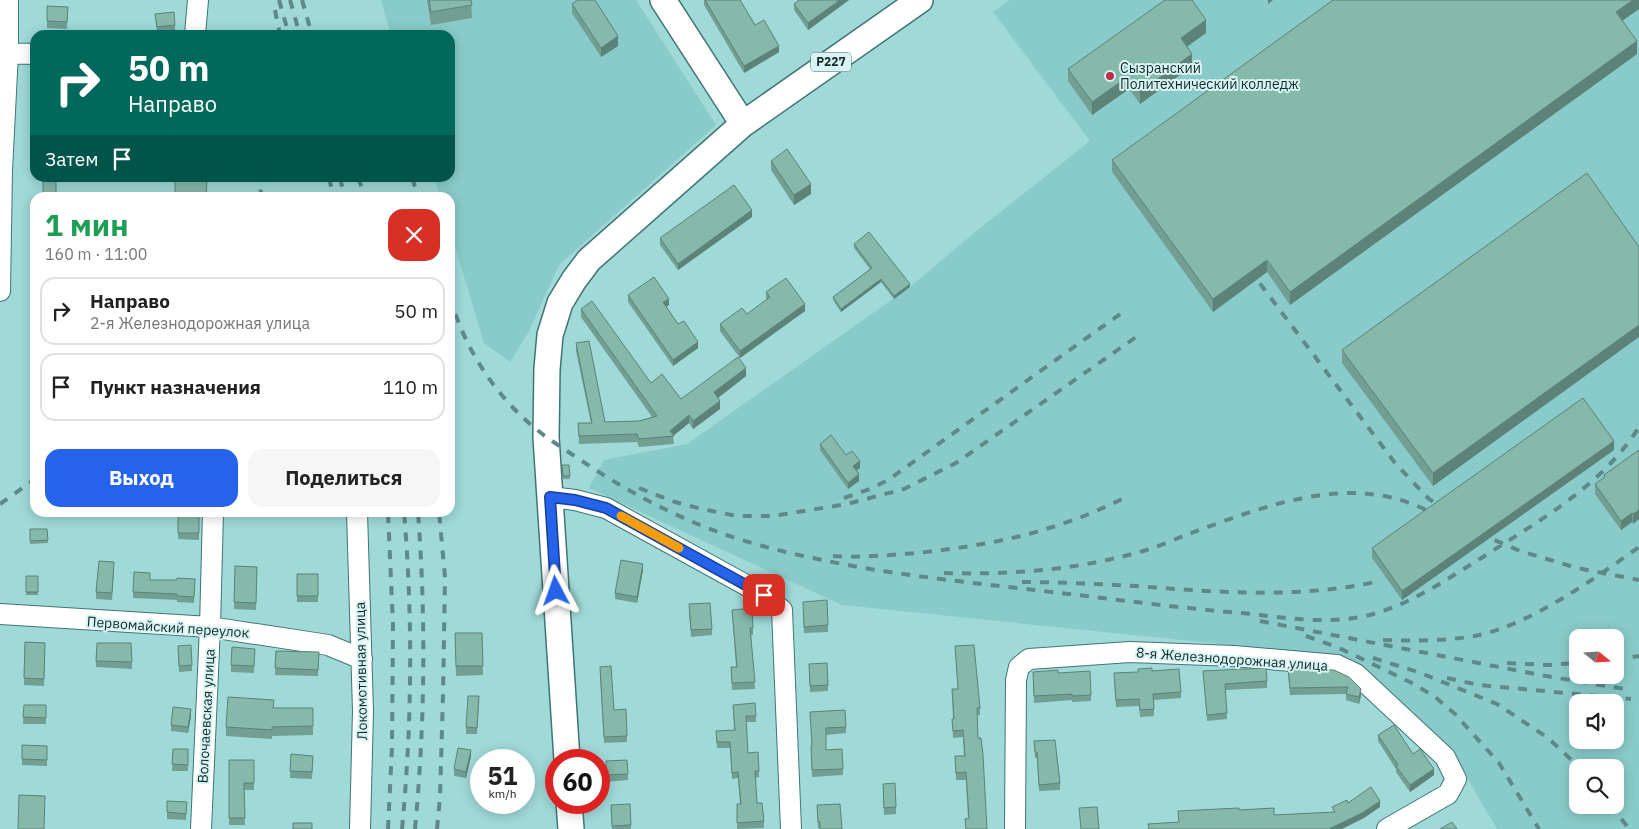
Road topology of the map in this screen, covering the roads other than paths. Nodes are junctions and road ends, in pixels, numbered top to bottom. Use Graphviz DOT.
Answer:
graph roads {
  1 [pos="8,0"];
  2 [pos="198,0"];
  3 [pos="663,0"];
  4 [pos="920,0"];
  5 [pos="196,30"];
  6 [pos="4,53"];
  7 [pos="30,54"];
  8 [pos="743,124"];
  9 [pos="0,291"];
  10 [pos="550,497"];
  11 [pos="213,517"];
  12 [pos="357,517"];
  13 [pos="0,614"];
  14 [pos="210,627"];
  15 [pos="362,658"];
  16 [pos="566,749"];
  17 [pos="570,814"];
  18 [pos="201,829"];
  19 [pos="360,829"];
  20 [pos="571,829"];
  21 [pos="791,829"];
  22 [pos="1015,829"];
  23 [pos="1387,829"];
  1 -- 6 [label="street"];
  2 -- 5 [label="street"];
  3 -- 8 [label="main road"];
  4 -- 8 [label="main road, Р227"];
  6 -- 7 [label="street"];
  6 -- 9 [label="street"];
  8 -- 10 [label="main road, Р227"];
  10 -- 16 [label="main road, Р227"];
  10 -- 21 [label="street"];
  11 -- 14 [label="street, Волочаевская улица"];
  12 -- 15 [label="street, Локомотивная улица"];
  13 -- 14 [label="street, Первомайский переулок"];
  14 -- 15 [label="street, Первомайский переулок"];
  14 -- 18 [label="street, Волочаевская улица"];
  15 -- 19 [label="street, Локомотивная улица"];
  17 -- 20 [label="main road"];
  22 -- 23 [label="street, 8-я Железнодорожная улица"];
}
